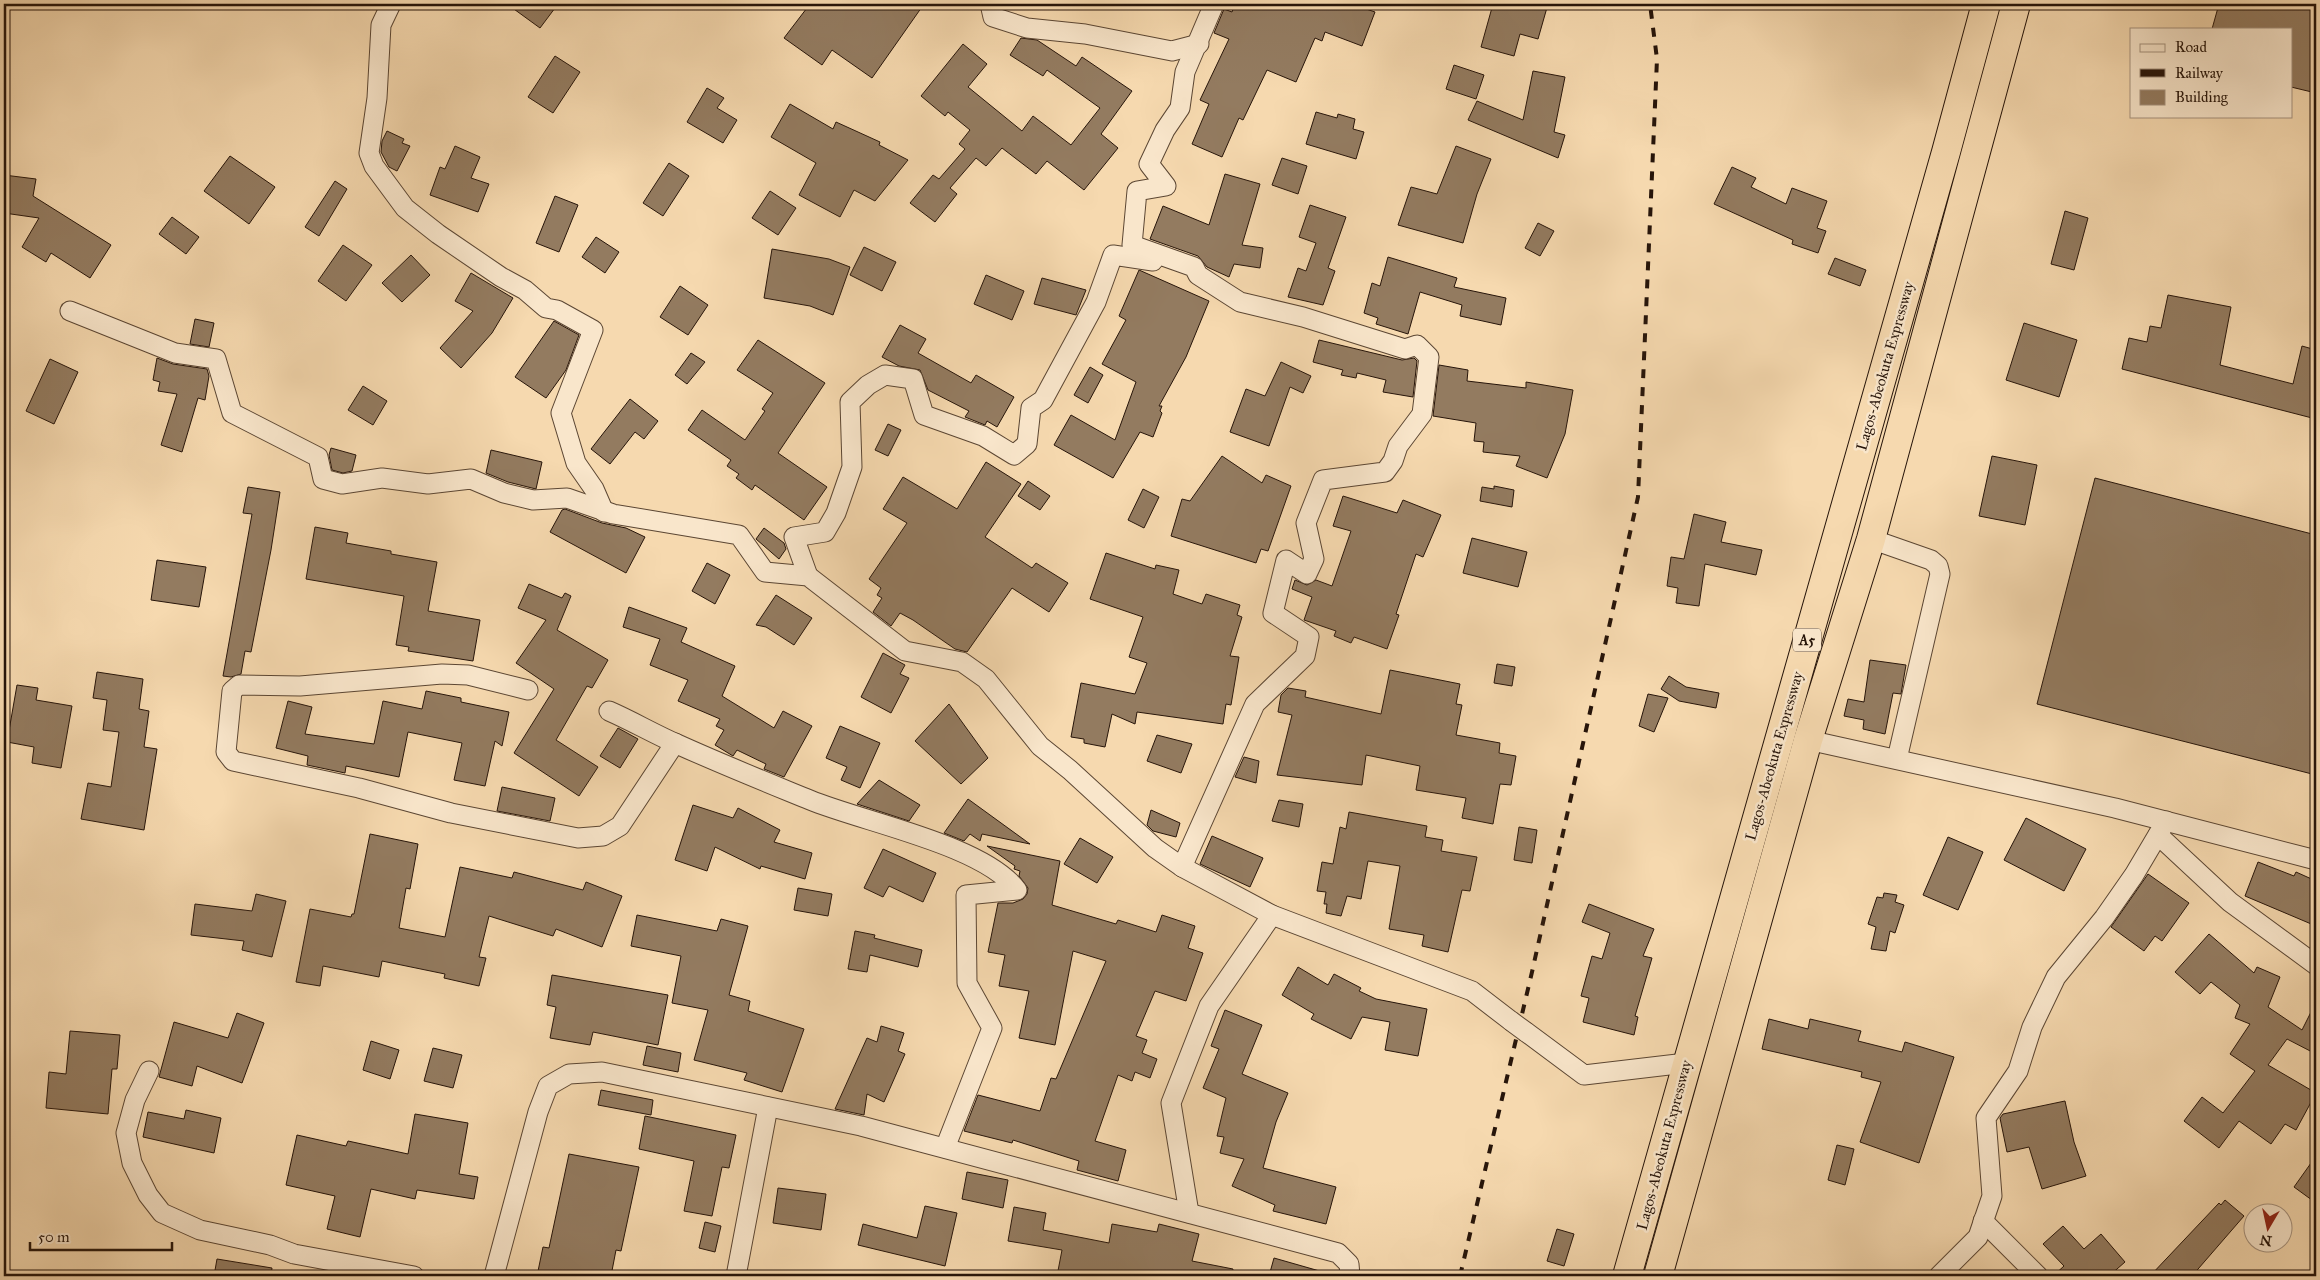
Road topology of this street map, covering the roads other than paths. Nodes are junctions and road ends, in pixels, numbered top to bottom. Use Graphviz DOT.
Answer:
graph roads {
  1 [pos="391,4"];
  2 [pos="990,4"];
  3 [pos="1214,4"];
  4 [pos="1986,4"];
  5 [pos="2016,4"];
  6 [pos="1198,44"];
  7 [pos="1194,267"];
  8 [pos="70,311"];
  9 [pos="604,512"];
  10 [pos="1871,539"];
  11 [pos="808,576"];
  12 [pos="528,690"];
  13 [pos="608,711"];
  14 [pos="1808,740"];
  15 [pos="675,743"];
  16 [pos="1897,759"];
  17 [pos="2162,828"];
  18 [pos="2316,860"];
  19 [pos="1182,867"];
  20 [pos="1272,915"];
  21 [pos="2316,965"];
  22 [pos="1686,1064"];
  23 [pos="149,1071"];
  24 [pos="768,1107"];
  25 [pos="945,1148"];
  26 [pos="1189,1213"];
  27 [pos="1983,1221"];
  28 [pos="1665,1273"];
  29 [pos="414,1276"];
  30 [pos="494,1276"];
  31 [pos="736,1276"];
  32 [pos="1350,1276"];
  33 [pos="1628,1276"];
  34 [pos="1939,1276"];
  35 [pos="2038,1276"];
  1 -- 9 [label="street"];
  2 -- 6 [label="street"];
  3 -- 6 [label="street"];
  4 -- 22 [label="highway, Lagos-Abeokuta Expressway / A5"];
  5 -- 10 [label="highway, Lagos-Abeokuta Expressway / A5"];
  6 -- 7 [label="street"];
  7 -- 11 [label="street"];
  7 -- 19 [label="street"];
  8 -- 9 [label="street"];
  9 -- 11 [label="street"];
  10 -- 14 [label="highway, Lagos-Abeokuta Expressway / A5"];
  10 -- 16 [label="street"];
  11 -- 19 [label="street"];
  12 -- 15 [label="street"];
  13 -- 15 [label="street"];
  14 -- 16 [label="street"];
  14 -- 28 [label="highway, Lagos-Abeokuta Expressway / A5"];
  15 -- 25 [label="street"];
  16 -- 17 [label="street"];
  17 -- 18 [label="street"];
  17 -- 21 [label="street"];
  17 -- 27 [label="street"];
  19 -- 20 [label="street"];
  20 -- 22 [label="street, bridge"];
  20 -- 26 [label="street"];
  22 -- 33 [label="highway, Lagos-Abeokuta Expressway / A5"];
  23 -- 29 [label="street"];
  24 -- 25 [label="street"];
  24 -- 30 [label="street"];
  24 -- 31 [label="street"];
  25 -- 26 [label="street"];
  26 -- 32 [label="street"];
  27 -- 34 [label="street"];
  27 -- 35 [label="street"];
}
